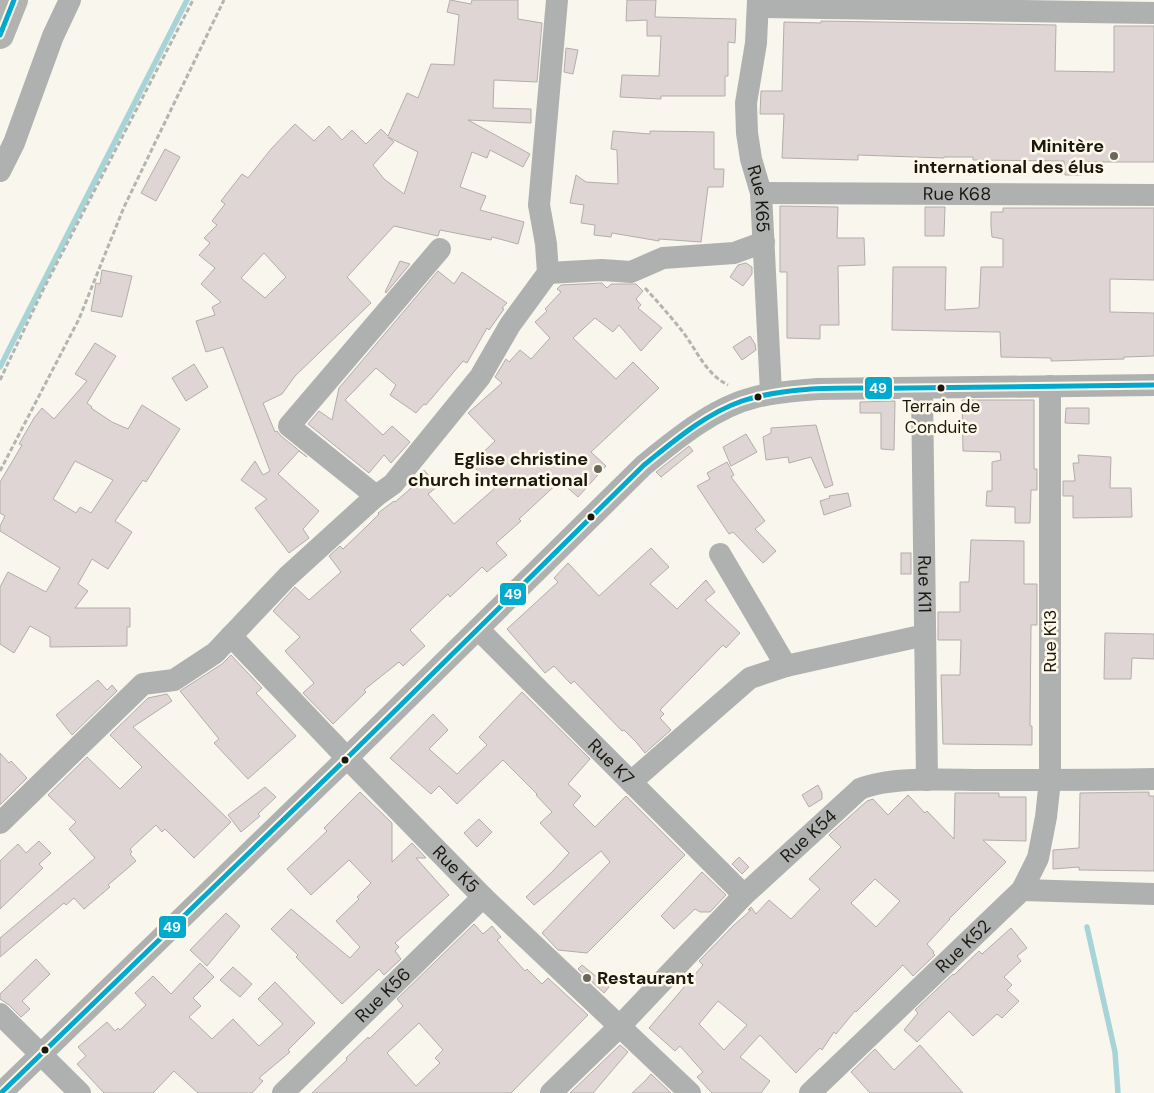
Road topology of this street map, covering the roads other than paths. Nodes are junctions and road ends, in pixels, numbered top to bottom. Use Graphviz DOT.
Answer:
graph roads {
  1 [pos="14,0"];
  2 [pos="70,0"];
  3 [pos="557,0"];
  4 [pos="758,4"];
  5 [pos="1154,12"];
  6 [pos="0,35"];
  7 [pos="0,171"];
  8 [pos="761,193"];
  9 [pos="1154,195"];
  10 [pos="764,242"];
  11 [pos="440,249"];
  12 [pos="548,273"];
  13 [pos="1154,385"];
  14 [pos="1050,386"];
  15 [pos="922,388"];
  16 [pos="762,395"];
  17 [pos="376,496"];
  18 [pos="720,554"];
  19 [pos="478,629"];
  20 [pos="925,635"];
  21 [pos="231,636"];
  22 [pos="786,666"];
  23 [pos="347,758"];
  24 [pos="1154,779"];
  25 [pos="928,780"];
  26 [pos="1050,780"];
  27 [pos="631,782"];
  28 [pos="0,822"];
  29 [pos="1022,890"];
  30 [pos="1154,894"];
  31 [pos="744,895"];
  32 [pos="483,897"];
  33 [pos="0,1014"];
  34 [pos="619,1027"];
  35 [pos="41,1054"];
  36 [pos="1,1093"];
  37 [pos="80,1093"];
  38 [pos="283,1093"];
  39 [pos="551,1093"];
  40 [pos="690,1093"];
  41 [pos="810,1093"];
  1 -- 6 [label="main road"];
  2 -- 7 [label="street"];
  3 -- 12 [label="street"];
  4 -- 5 [label="street"];
  4 -- 8 [label="street, Rue K65"];
  8 -- 9 [label="street, Rue K68"];
  8 -- 10 [label="street, Rue K65"];
  10 -- 12 [label="street"];
  10 -- 16 [label="street, Rue K65"];
  11 -- 17 [label="street"];
  12 -- 17 [label="street"];
  13 -- 14 [label="street"];
  14 -- 15 [label="street"];
  14 -- 26 [label="street, Rue K13"];
  15 -- 16 [label="street"];
  15 -- 20 [label="street, Rue K11"];
  16 -- 19 [label="street"];
  17 -- 21 [label="street"];
  18 -- 22 [label="street"];
  19 -- 23 [label="street"];
  19 -- 27 [label="street, Rue K7"];
  20 -- 22 [label="street"];
  20 -- 25 [label="street, Rue K11"];
  21 -- 23 [label="street, Rue K5"];
  21 -- 28 [label="street"];
  22 -- 27 [label="street"];
  23 -- 32 [label="street, Rue K5"];
  23 -- 35 [label="street"];
  24 -- 26 [label="street, Rue K54"];
  25 -- 26 [label="street, Rue K54"];
  25 -- 31 [label="street, Rue K54"];
  26 -- 29 [label="street, Rue K13"];
  27 -- 31 [label="street, Rue K7"];
  29 -- 30 [label="street"];
  29 -- 41 [label="street, Rue K52"];
  31 -- 34 [label="street, Rue K54"];
  32 -- 34 [label="street, Rue K5"];
  32 -- 38 [label="street, Rue K56"];
  33 -- 35 [label="street"];
  34 -- 39 [label="street, Rue K54"];
  34 -- 40 [label="street, Rue K5"];
  35 -- 36 [label="street"];
  35 -- 37 [label="street"];
}
